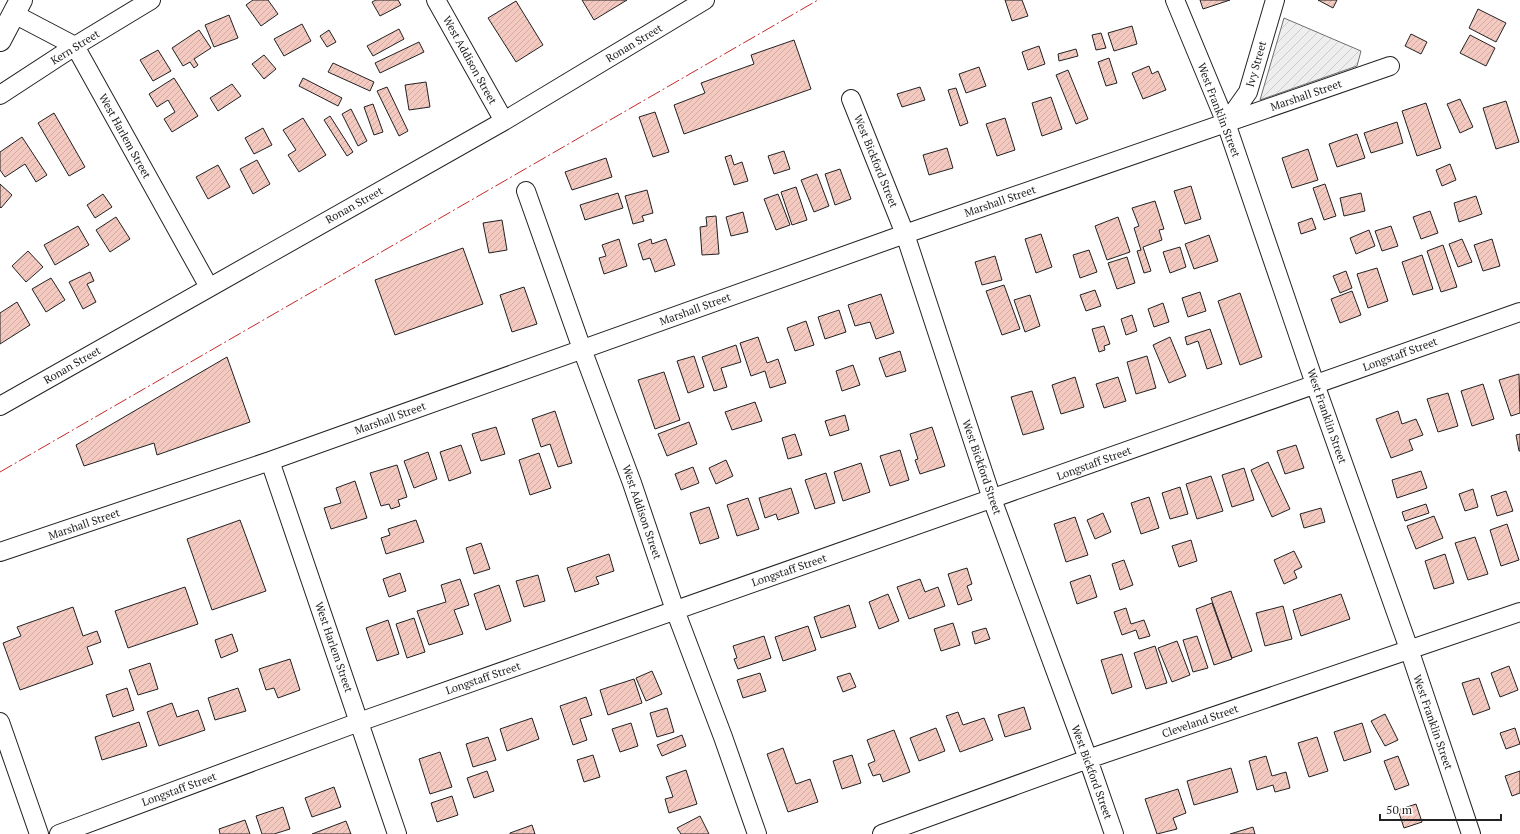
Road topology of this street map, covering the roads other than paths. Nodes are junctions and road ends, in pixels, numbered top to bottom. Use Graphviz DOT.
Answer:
graph roads {
  1 [pos="151,0"];
  2 [pos="436,0"];
  3 [pos="705,0"];
  4 [pos="1175,0"];
  5 [pos="1275,0"];
  6 [pos="17,7"];
  7 [pos="0,40"];
  8 [pos="75,46"];
  9 [pos="1390,66"];
  10 [pos="0,95"];
  11 [pos="851,99"];
  12 [pos="504,121"];
  13 [pos="1226,123"];
  14 [pos="526,190"];
  15 [pos="905,234"];
  16 [pos="209,287"];
  17 [pos="1520,312"];
  18 [pos="582,349"];
  19 [pos="1315,384"];
  20 [pos="0,406"];
  21 [pos="270,461"];
  22 [pos="992,499"];
  23 [pos="0,552"];
  24 [pos="675,610"];
  25 [pos="1520,612"];
  26 [pos="1409,650"];
  27 [pos="0,722"];
  28 [pos="360,722"];
  29 [pos="1088,759"];
  30 [pos="39,834"];
  31 [pos="59,834"];
  32 [pos="397,834"];
  33 [pos="757,834"];
  34 [pos="882,834"];
  35 [pos="1114,834"];
  36 [pos="1471,834"];
  1 -- 8 [label="street, Kern Street"];
  2 -- 12 [label="street, West Addison Street"];
  3 -- 12 [label="street, Ronan Street"];
  4 -- 13 [label="street, West Franklin Street"];
  5 -- 13 [label="street, Ivy Street"];
  6 -- 7 [label="main road"];
  6 -- 8 [label="street"];
  8 -- 10 [label="street, Kern Street"];
  8 -- 16 [label="street, West Harlem Street"];
  9 -- 13 [label="street, Marshall Street"];
  11 -- 15 [label="street, West Bickford Street"];
  12 -- 16 [label="street, Ronan Street"];
  13 -- 15 [label="street, Marshall Street"];
  13 -- 19 [label="street, West Franklin Street"];
  14 -- 18 [label="street, West Addison Street"];
  15 -- 18 [label="street, Marshall Street"];
  15 -- 22 [label="street, West Bickford Street"];
  16 -- 20 [label="street, Ronan Street"];
  17 -- 19 [label="street, Longstaff Street"];
  18 -- 21 [label="street, Marshall Street"];
  18 -- 24 [label="street, West Addison Street"];
  19 -- 22 [label="street, Longstaff Street"];
  19 -- 26 [label="street, West Franklin Street"];
  21 -- 23 [label="street, Marshall Street"];
  21 -- 28 [label="street, West Harlem Street"];
  22 -- 24 [label="street, Longstaff Street"];
  22 -- 29 [label="street, West Bickford Street"];
  24 -- 28 [label="street, Longstaff Street"];
  24 -- 33 [label="street, West Addison Street"];
  25 -- 26 [label="street, Cleveland Street"];
  26 -- 29 [label="street, Cleveland Street"];
  26 -- 36 [label="street, West Franklin Street"];
  27 -- 30 [label="street"];
  28 -- 31 [label="street, Longstaff Street"];
  28 -- 32 [label="street, West Harlem Street"];
  29 -- 34 [label="street, Cleveland Street"];
  29 -- 35 [label="street, West Bickford Street"];
}
